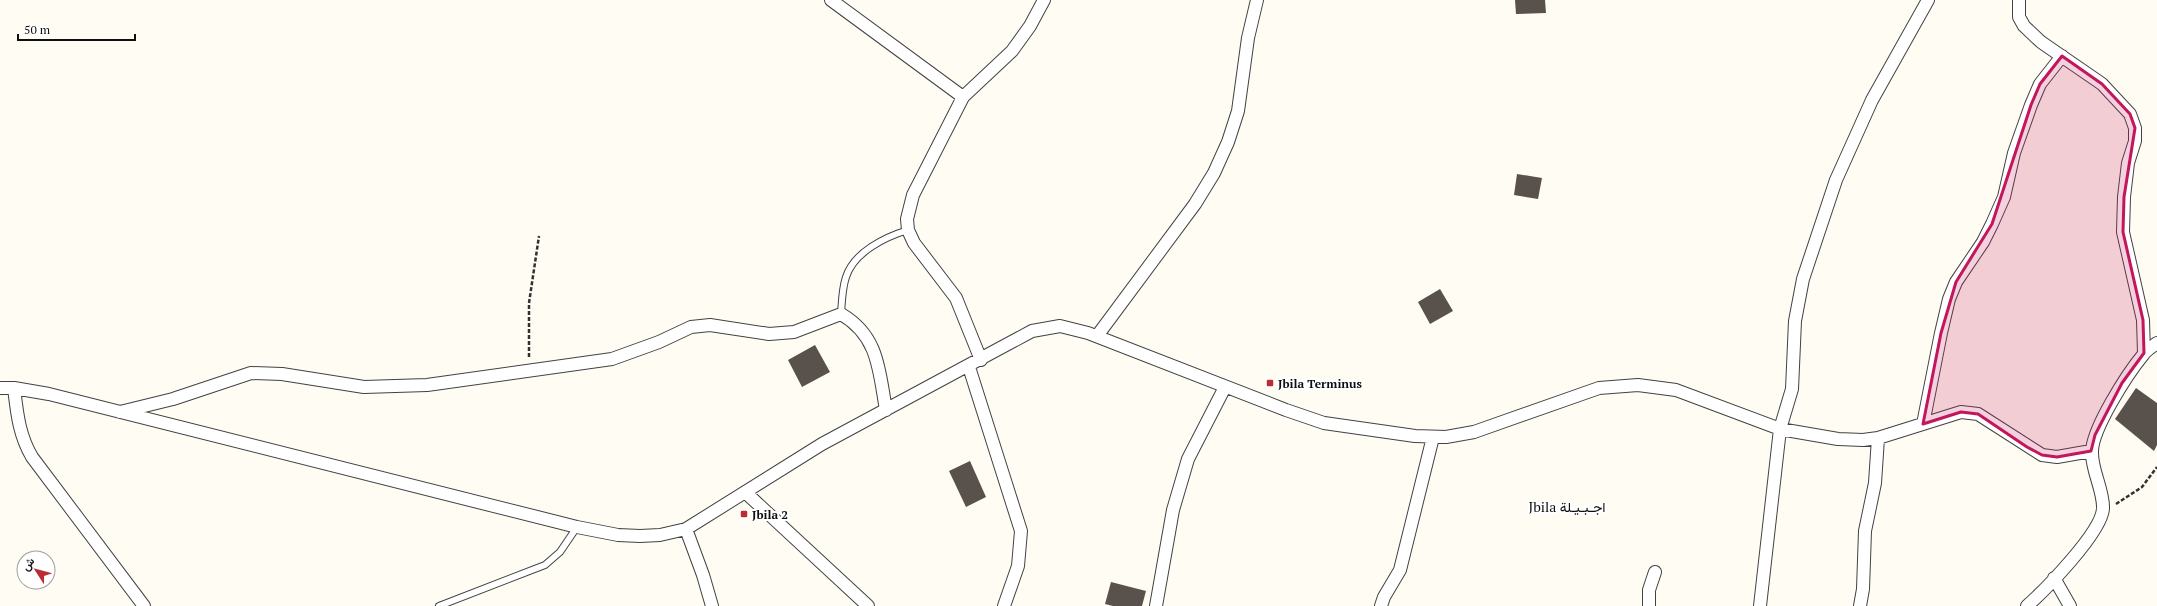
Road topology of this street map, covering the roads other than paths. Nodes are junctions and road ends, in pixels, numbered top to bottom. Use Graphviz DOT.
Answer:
graph roads {
  1 [pos="831,0"];
  2 [pos="1044,0"];
  3 [pos="1257,0"];
  4 [pos="1928,0"];
  5 [pos="2019,0"];
  6 [pos="2062,56"];
  7 [pos="963,97"];
  8 [pos="908,230"];
  9 [pos="841,314"];
  10 [pos="1097,336"];
  11 [pos="2157,343"];
  12 [pos="2144,353"];
  13 [pos="982,360"];
  14 [pos="969,367"];
  15 [pos="4,386"];
  16 [pos="1225,386"];
  17 [pos="886,410"];
  18 [pos="118,413"];
  19 [pos="1923,424"];
  20 [pos="1780,429"];
  21 [pos="1433,436"];
  22 [pos="1878,438"];
  23 [pos="2091,451"];
  24 [pos="745,492"];
  25 [pos="577,528"];
  26 [pos="686,529"];
  27 [pos="1655,572"];
  28 [pos="2054,578"];
  29 [pos="144,606"];
  30 [pos="439,606"];
  31 [pos="712,606"];
  32 [pos="868,606"];
  33 [pos="1004,606"];
  34 [pos="1156,606"];
  35 [pos="1381,606"];
  36 [pos="1649,606"];
  37 [pos="1760,606"];
  38 [pos="1860,606"];
  39 [pos="2027,606"];
  40 [pos="2070,606"];
  1 -- 7 [label="street"];
  2 -- 7 [label="street"];
  3 -- 10 [label="street"];
  4 -- 20 [label="street"];
  5 -- 6 [label="street"];
  6 -- 12 [label="street"];
  6 -- 19 [label="street"];
  7 -- 8 [label="street"];
  8 -- 9 [label="lane"];
  8 -- 13 [label="street"];
  9 -- 17 [label="street"];
  9 -- 18 [label="street"];
  10 -- 13 [label="street"];
  10 -- 16 [label="street"];
  11 -- 12 [label="street"];
  12 -- 23 [label="street"];
  13 -- 14 [label="street"];
  14 -- 17 [label="street"];
  14 -- 33 [label="street"];
  15 -- 18 [label="street"];
  15 -- 29 [label="street"];
  16 -- 21 [label="street"];
  16 -- 34 [label="street"];
  17 -- 24 [label="street"];
  18 -- 25 [label="street"];
  19 -- 22 [label="street"];
  19 -- 23 [label="street"];
  20 -- 21 [label="street"];
  20 -- 22 [label="street"];
  20 -- 37 [label="street"];
  21 -- 35 [label="street"];
  22 -- 38 [label="street"];
  23 -- 28 [label="street"];
  24 -- 26 [label="street"];
  24 -- 32 [label="street"];
  25 -- 26 [label="street"];
  25 -- 30 [label="lane"];
  26 -- 31 [label="street"];
  27 -- 36 [label="street"];
  28 -- 39 [label="street"];
  28 -- 40 [label="street"];
}
